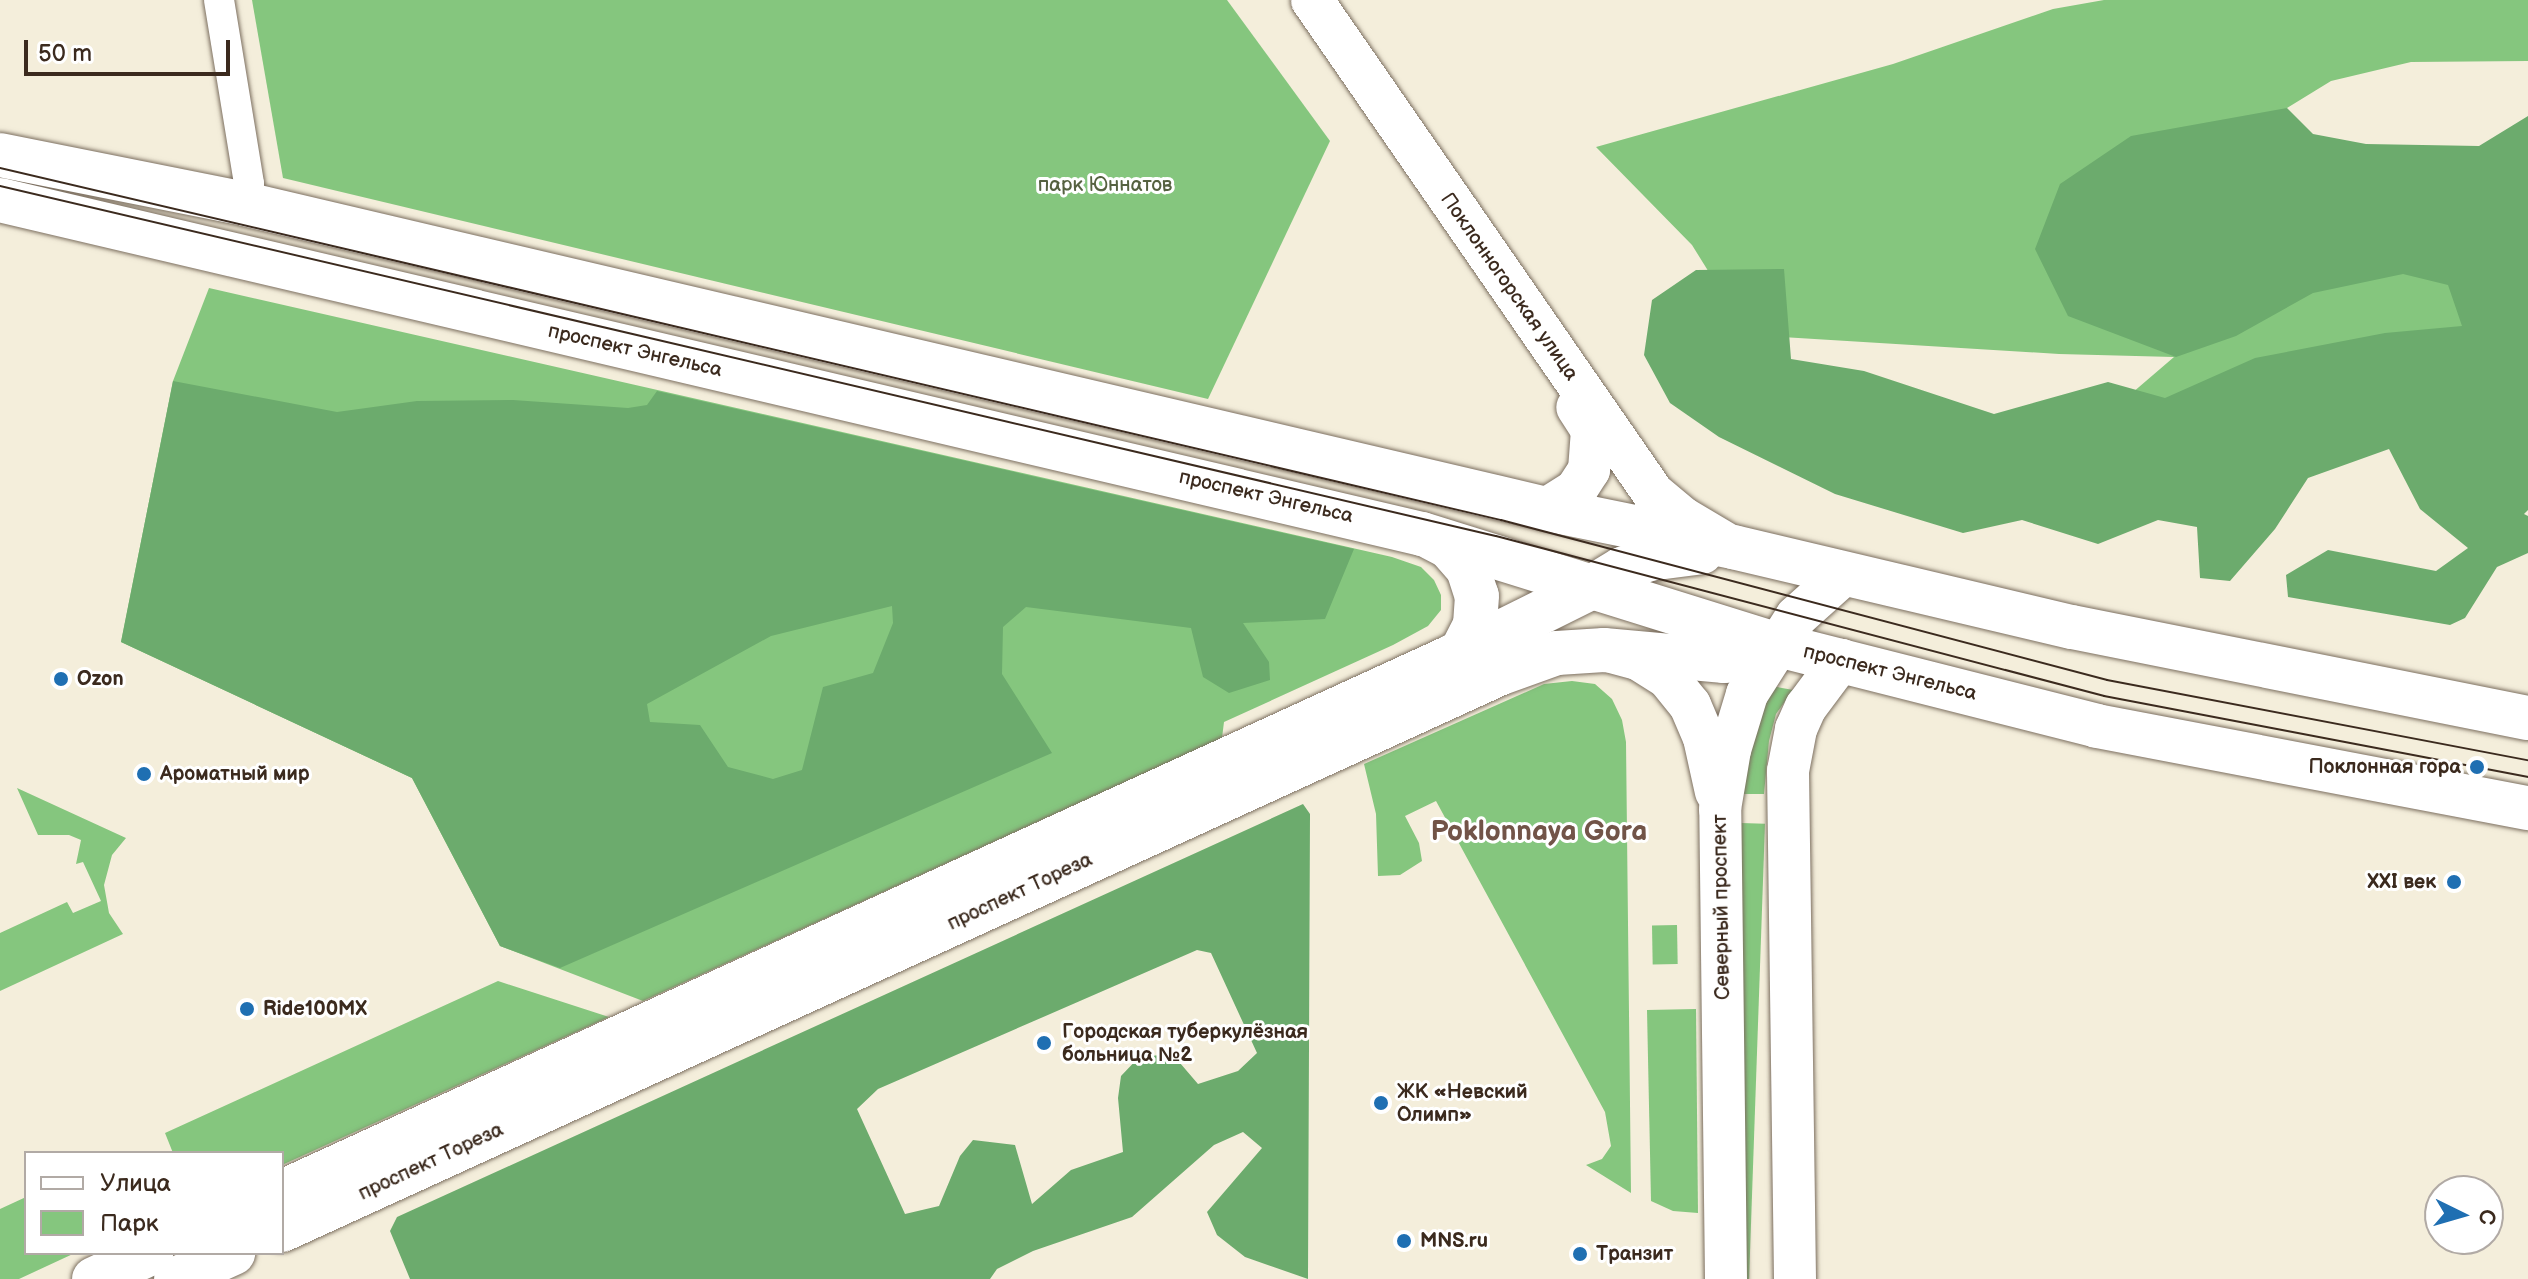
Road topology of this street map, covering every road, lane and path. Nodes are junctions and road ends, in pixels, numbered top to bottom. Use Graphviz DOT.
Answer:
graph roads {
  1 [pos="219,0"];
  2 [pos="1293,0"];
  3 [pos="1312,0"];
  4 [pos="0,155"];
  5 [pos="0,200"];
  6 [pos="245,204"];
  7 [pos="337,226"];
  8 [pos="325,278"];
  9 [pos="1546,509"];
  10 [pos="1422,534"];
  11 [pos="1733,547"];
  12 [pos="1844,574"];
  13 [pos="1592,587"];
  14 [pos="1778,645"];
  15 [pos="1604,650"];
  16 [pos="1462,651"];
  17 [pos="1841,660"];
  18 [pos="2528,718"];
  19 [pos="2528,808"];
  20 [pos="1720,809"];
  21 [pos="284,1191"];
  22 [pos="284,1229"];
  23 [pos="147,1255"];
  24 [pos="229,1255"];
  25 [pos="94,1279"];
  26 [pos="176,1279"];
  27 [pos="1726,1279"];
  28 [pos="1795,1279"];
  1 -- 6 [label="street"];
  2 -- 9 [label="main road, Поклонногорская улица"];
  3 -- 11 [label="main road, Поклонногорская улица"];
  4 -- 6 [label="main road"];
  5 -- 8 [label="main road, проспект Энгельса"];
  6 -- 7 [label="main road"];
  7 -- 8 [label="main road"];
  7 -- 9 [label="main road"];
  8 -- 10 [label="main road, проспект Энгельса"];
  9 -- 11 [label="main road"];
  10 -- 13 [label="main road, проспект Энгельса"];
  10 -- 16 [label="main road"];
  11 -- 12 [label="main road"];
  11 -- 13 [label="main road, проспект Тореза"];
  12 -- 14 [label="main road, Северный проспект"];
  12 -- 18 [label="main road"];
  13 -- 14 [label="main road, проспект Энгельса"];
  13 -- 16 [label="main road, проспект Тореза"];
  14 -- 15 [label="main road, проспект Тореза"];
  14 -- 17 [label="main road, проспект Энгельса"];
  14 -- 20 [label="main road, Северный проспект"];
  15 -- 20 [label="main road"];
  15 -- 22 [label="main road, проспект Тореза"];
  16 -- 21 [label="main road, проспект Тореза"];
  17 -- 19 [label="main road, проспект Энгельса"];
  17 -- 28 [label="main road"];
  20 -- 27 [label="main road, Северный проспект"];
  23 -- 25 [label="main road"];
  24 -- 26 [label="main road"];
}
